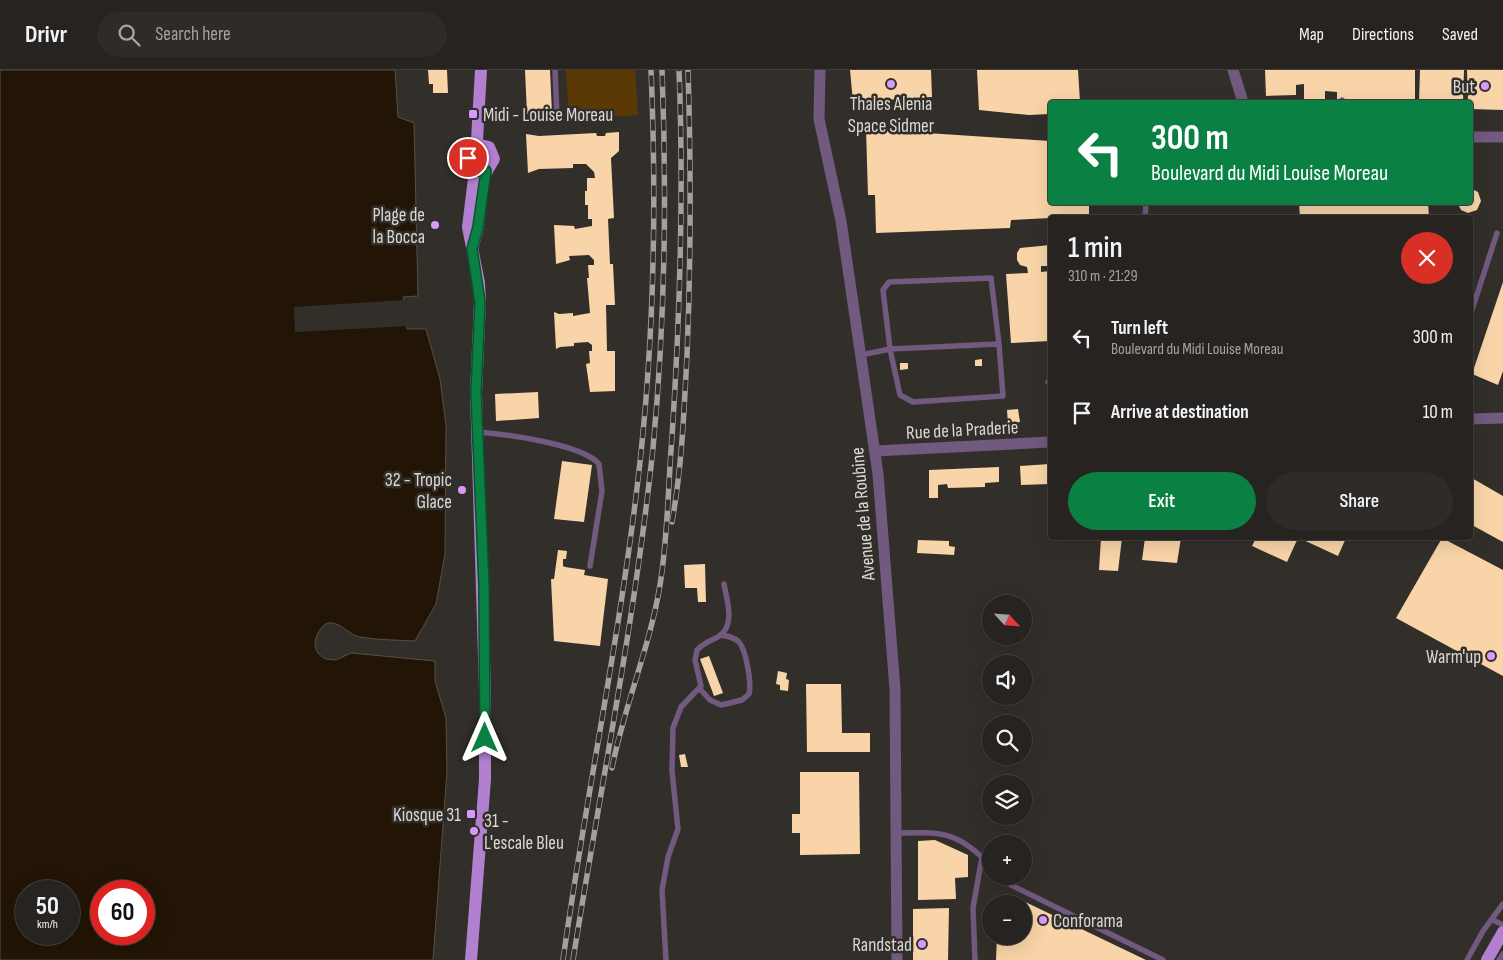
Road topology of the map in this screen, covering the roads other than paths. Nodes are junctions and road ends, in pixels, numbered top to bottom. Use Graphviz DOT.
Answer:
graph roads {
  1 [pos="481,70"];
  2 [pos="486,70"];
  3 [pos="555,70"];
  4 [pos="820,70"];
  5 [pos="1233,70"];
  6 [pos="1242,100"];
  7 [pos="542,118"];
  8 [pos="1473,137"];
  9 [pos="1503,137"];
  10 [pos="480,146"];
  11 [pos="481,170"];
  12 [pos="1497,233"];
  13 [pos="1473,307"];
  14 [pos="999,344"];
  15 [pos="890,349"];
  16 [pos="861,355"];
  17 [pos="1503,418"];
  18 [pos="1473,419"];
  19 [pos="477,432"];
  20 [pos="1048,442"];
  21 [pos="875,451"];
  22 [pos="590,566"];
  23 [pos="724,584"];
  24 [pos="720,636"];
  25 [pos="700,689"];
  26 [pos="896,833"];
  27 [pos="982,857"];
  28 [pos="1010,885"];
  29 [pos="1503,904"];
  30 [pos="1494,920"];
  31 [pos="1503,925"];
  32 [pos="1503,932"];
  33 [pos="1503,954"];
  34 [pos="471,960"];
  35 [pos="666,960"];
  36 [pos="897,960"];
  37 [pos="975,960"];
  38 [pos="1163,960"];
  39 [pos="1467,960"];
  40 [pos="1487,960"];
  41 [pos="1500,960"];
  1 -- 10 [label="main road"];
  2 -- 10 [label="main road"];
  3 -- 7 [label="lane"];
  4 -- 16 [label="street, Avenue de la Roubine"];
  5 -- 6 [label="street"];
  8 -- 9 [label="street"];
  10 -- 11 [label="main road"];
  10 -- 11 [label="main road"];
  11 -- 19 [label="main road"];
  12 -- 13 [label="lane"];
  14 -- 15 [label="lane"];
  14 -- 15 [label="lane"];
  14 -- 15 [label="lane"];
  15 -- 16 [label="lane"];
  16 -- 21 [label="street, Avenue de la Roubine"];
  17 -- 18 [label="street"];
  19 -- 22 [label="lane"];
  19 -- 34 [label="main road"];
  20 -- 21 [label="street, Rue de la Praderie"];
  21 -- 26 [label="street, Avenue de la Roubine"];
  23 -- 24 [label="lane"];
  24 -- 25 [label="lane"];
  24 -- 25 [label="lane"];
  25 -- 35 [label="lane"];
  26 -- 27 [label="lane"];
  26 -- 36 [label="street, Avenue de la Roubine"];
  27 -- 37 [label="lane"];
  28 -- 38 [label="lane"];
  29 -- 30 [label="lane"];
  30 -- 31 [label="lane"];
  30 -- 39 [label="lane"];
  32 -- 40 [label="main road"];
  33 -- 41 [label="lane"];
}
